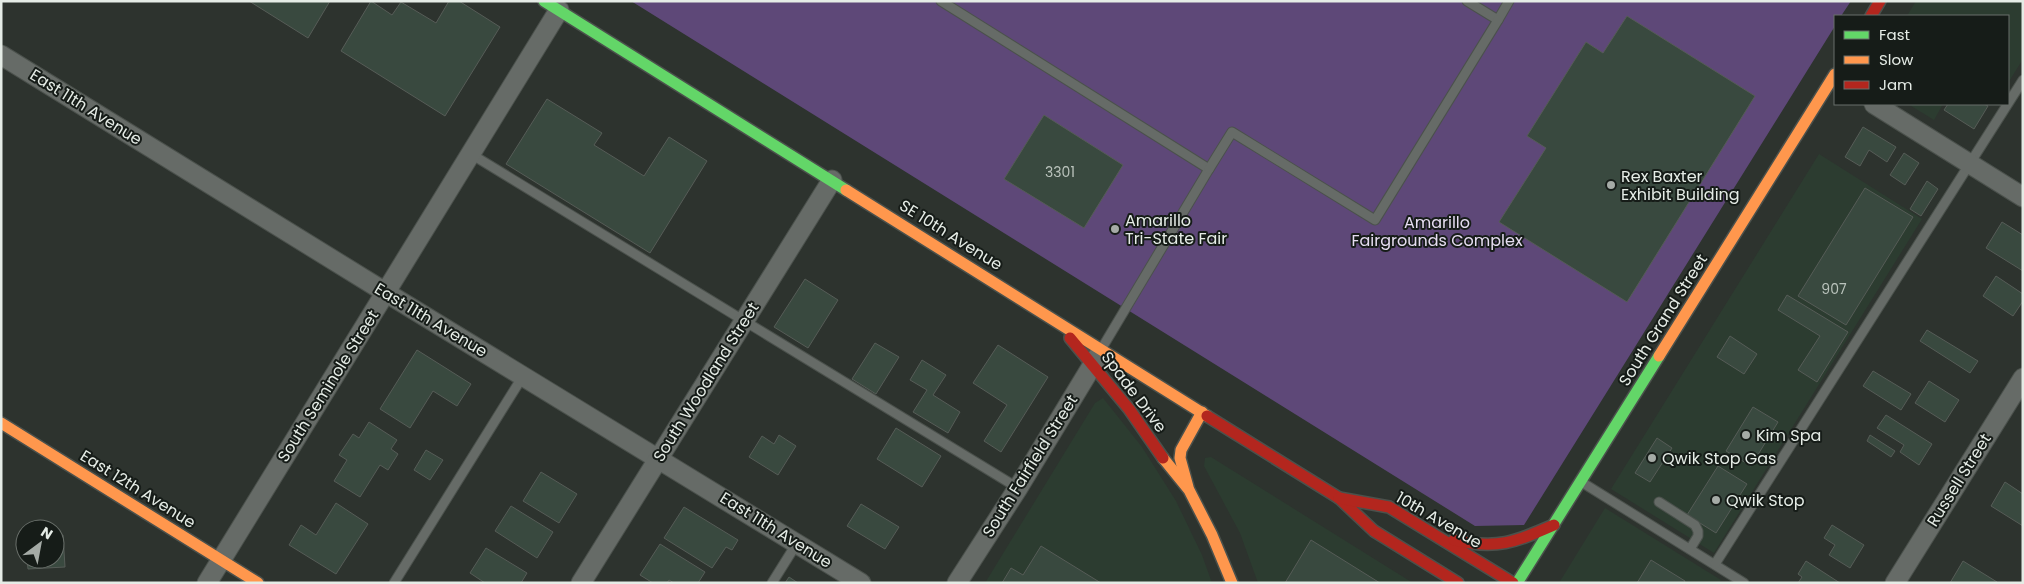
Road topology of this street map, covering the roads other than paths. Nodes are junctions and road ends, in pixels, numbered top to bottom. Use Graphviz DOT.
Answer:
graph roads {
  1 [pos="941,1"];
  2 [pos="1467,1"];
  3 [pos="1509,1"];
  4 [pos="1880,1"];
  5 [pos="552,6"];
  6 [pos="1872,15"];
  7 [pos="1498,20"];
  8 [pos="1,55"];
  9 [pos="1834,77"];
  10 [pos="2023,80"];
  11 [pos="2009,102"];
  12 [pos="1876,105"];
  13 [pos="2007,105"];
  14 [pos="471,154"];
  15 [pos="1970,165"];
  16 [pos="1209,169"];
  17 [pos="832,180"];
  18 [pos="2023,197"];
  19 [pos="386,292"];
  20 [pos="1050,316"];
  21 [pos="744,321"];
  22 [pos="1098,356"];
  23 [pos="523,376"];
  24 [pos="2023,378"];
  25 [pos="1202,412"];
  26 [pos="1,423"];
  27 [pos="659,458"];
  28 [pos="1581,481"];
  29 [pos="1018,488"];
  30 [pos="1189,490"];
  31 [pos="1339,498"];
  32 [pos="1659,502"];
  33 [pos="1554,525"];
  34 [pos="1431,533"];
  35 [pos="797,543"];
  36 [pos="1690,549"];
  37 [pos="222,560"];
  38 [pos="1714,564"];
  39 [pos="207,583"];
  40 [pos="258,583"];
  41 [pos="394,583"];
  42 [pos="581,583"];
  43 [pos="772,583"];
  44 [pos="861,583"];
  45 [pos="957,583"];
  46 [pos="1232,583"];
  47 [pos="1458,583"];
  48 [pos="1513,583"];
  49 [pos="1517,583"];
  50 [pos="1744,583"];
  51 [pos="1895,583"];
  1 -- 16 [label="lane"];
  2 -- 7 [label="lane"];
  3 -- 7 [label="lane"];
  4 -- 6 [label="main road"];
  5 -- 14 [label="street, South Seminole Street"];
  5 -- 17 [label="main road, SE 10th Avenue"];
  7 -- 16 [label="lane"];
  8 -- 19 [label="street, East 11th Avenue"];
  9 -- 28 [label="main road, South Grand Street"];
  10 -- 11 [label="lane"];
  12 -- 15 [label="street"];
  13 -- 15 [label="lane"];
  14 -- 19 [label="street, South Seminole Street"];
  14 -- 21 [label="lane"];
  15 -- 18 [label="street"];
  15 -- 38 [label="lane"];
  16 -- 22 [label="lane"];
  17 -- 20 [label="main road, SE 10th Avenue"];
  17 -- 21 [label="street, South Woodland Street"];
  19 -- 23 [label="street, East 11th Avenue"];
  19 -- 37 [label="street, South Seminole Street"];
  20 -- 22 [label="main road, Spade Drive"];
  20 -- 22 [label="main road, SE 10th Avenue"];
  21 -- 27 [label="street, South Woodland Street"];
  21 -- 29 [label="lane"];
  22 -- 25 [label="main road, SE 10th Avenue"];
  22 -- 29 [label="street, South Fairfield Street"];
  22 -- 30 [label="main road, Spade Drive"];
  23 -- 27 [label="street, East 11th Avenue"];
  23 -- 41 [label="lane"];
  24 -- 51 [label="street, Russell Street"];
  25 -- 30 [label="main road, Spade Drive"];
  25 -- 31 [label="main road, SE 10th Avenue"];
  26 -- 37 [label="main road, East 12th Avenue"];
  27 -- 35 [label="street, East 11th Avenue"];
  27 -- 42 [label="street, South Woodland Street"];
  28 -- 33 [label="main road, South Grand Street"];
  28 -- 36 [label="lane"];
  29 -- 45 [label="street, South Fairfield Street"];
  30 -- 46 [label="main road, Spade Drive"];
  31 -- 34 [label="main road, 10th Avenue"];
  31 -- 47 [label="main road"];
  32 -- 36 [label="lane"];
  33 -- 34 [label="main road"];
  33 -- 49 [label="main road, South Grand Street"];
  34 -- 48 [label="main road, 10th Avenue"];
  35 -- 43 [label="lane"];
  35 -- 44 [label="street, East 11th Avenue"];
  36 -- 38 [label="lane"];
  37 -- 39 [label="street, South Seminole Street"];
  37 -- 40 [label="main road, East 12th Avenue"];
  38 -- 50 [label="lane"];
}
